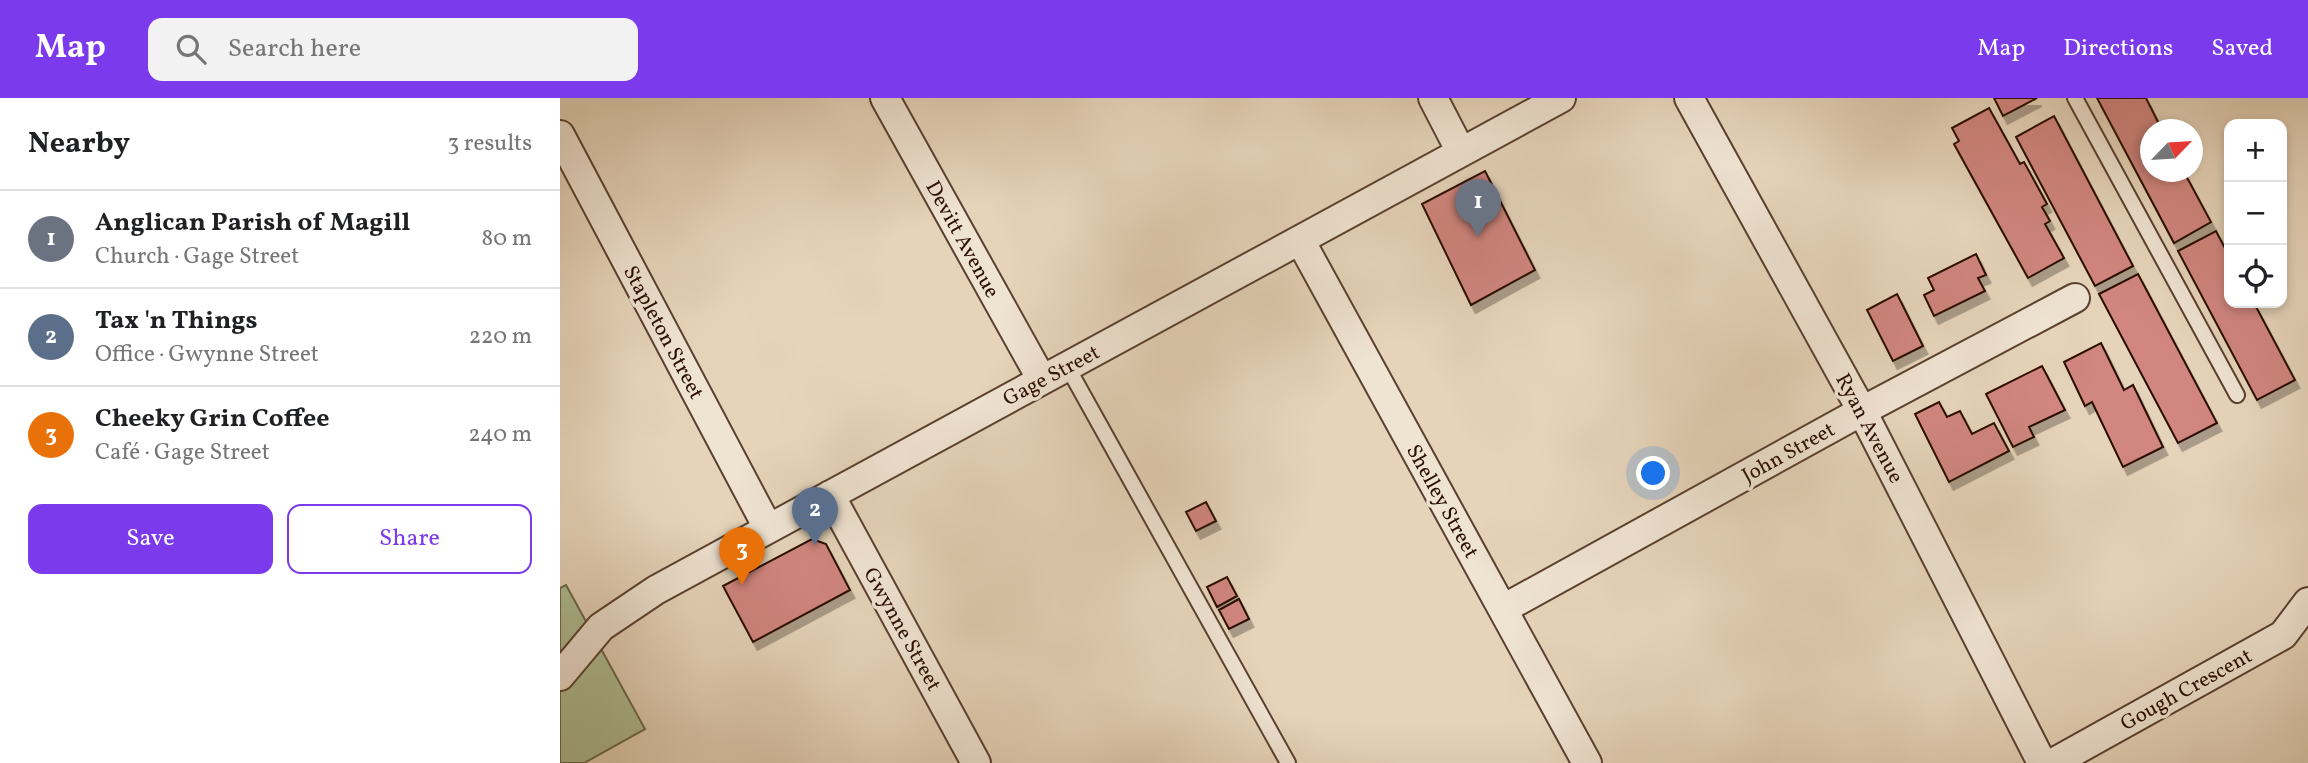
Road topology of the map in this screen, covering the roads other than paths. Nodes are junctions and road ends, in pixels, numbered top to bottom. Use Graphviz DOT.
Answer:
graph roads {
  1 [pos="885,98"];
  2 [pos="1433,98"];
  3 [pos="1562,98"];
  4 [pos="1689,98"];
  5 [pos="2075,98"];
  6 [pos="560,135"];
  7 [pos="1461,152"];
  8 [pos="1300,240"];
  9 [pos="2075,298"];
  10 [pos="1067,366"];
  11 [pos="1042,380"];
  12 [pos="2237,396"];
  13 [pos="1862,411"];
  14 [pos="830,495"];
  15 [pos="768,528"];
  16 [pos="2308,603"];
  17 [pos="1503,609"];
  18 [pos="560,676"];
  19 [pos="976,763"];
  20 [pos="1288,763"];
  21 [pos="1587,763"];
  22 [pos="2042,763"];
  23 [pos="2053,763"];
  1 -- 11 [label="street, Devitt Avenue"];
  2 -- 7 [label="street"];
  3 -- 7 [label="street, Gage Street"];
  4 -- 13 [label="street, Ryan Avenue"];
  5 -- 12 [label="lane"];
  6 -- 15 [label="street, Stapleton Street"];
  7 -- 8 [label="street, Gage Street"];
  8 -- 10 [label="street, Gage Street"];
  8 -- 17 [label="street, Shelley Street"];
  9 -- 13 [label="street, John Street"];
  10 -- 11 [label="street, Gage Street"];
  10 -- 20 [label="lane"];
  11 -- 14 [label="street, Gage Street"];
  13 -- 17 [label="street, John Street"];
  13 -- 22 [label="street, Ryan Avenue"];
  14 -- 15 [label="street, Gage Street"];
  14 -- 19 [label="street, Gwynne Street"];
  15 -- 18 [label="street, Gage Street"];
  16 -- 23 [label="street, Gough Crescent"];
  17 -- 21 [label="street, Shelley Street"];
}
